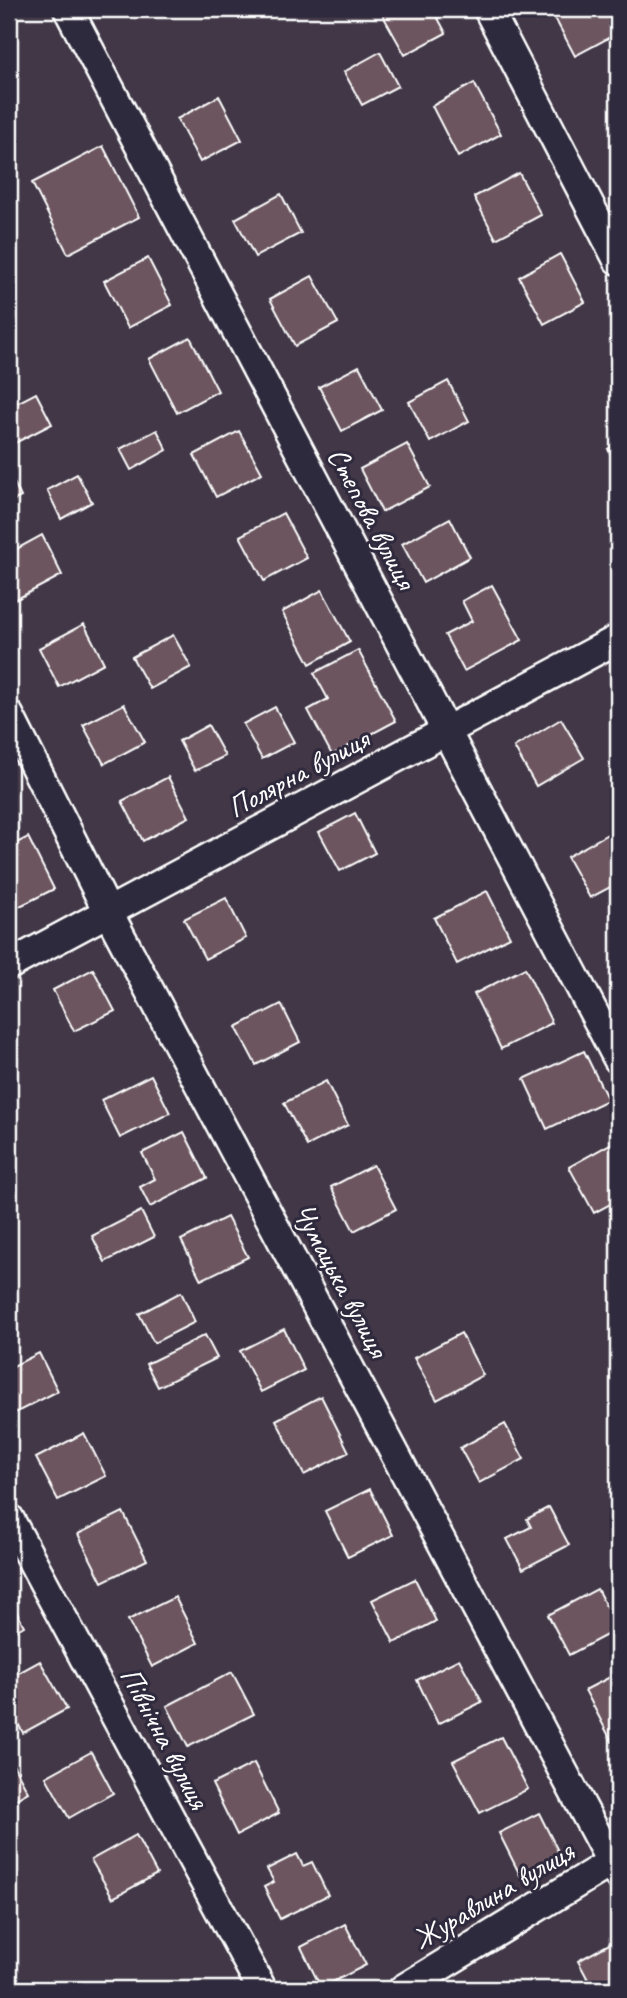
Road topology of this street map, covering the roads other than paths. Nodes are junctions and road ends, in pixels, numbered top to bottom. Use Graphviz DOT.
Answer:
graph roads {
  1 [pos="68,9"];
  2 [pos="488,9"];
  3 [pos="618,260"];
  4 [pos="618,639"];
  5 [pos="9,715"];
  6 [pos="446,731"];
  7 [pos="108,912"];
  8 [pos="9,965"];
  9 [pos="618,1059"];
  10 [pos="9,1518"];
  11 [pos="616,1865"];
  12 [pos="262,1989"];
  13 [pos="403,1989"];
  1 -- 6 [label="street, Степова вулиця"];
  2 -- 3 [label="street"];
  4 -- 6 [label="street, Полярна вулиця"];
  5 -- 7 [label="street, Чумацька вулиця"];
  6 -- 7 [label="street, Полярна вулиця"];
  6 -- 9 [label="street, Степова вулиця"];
  7 -- 8 [label="street, Полярна вулиця"];
  7 -- 11 [label="street, Чумацька вулиця"];
  10 -- 12 [label="street, Північна вулиця"];
  11 -- 13 [label="street, Журавлина вулиця"];
}
